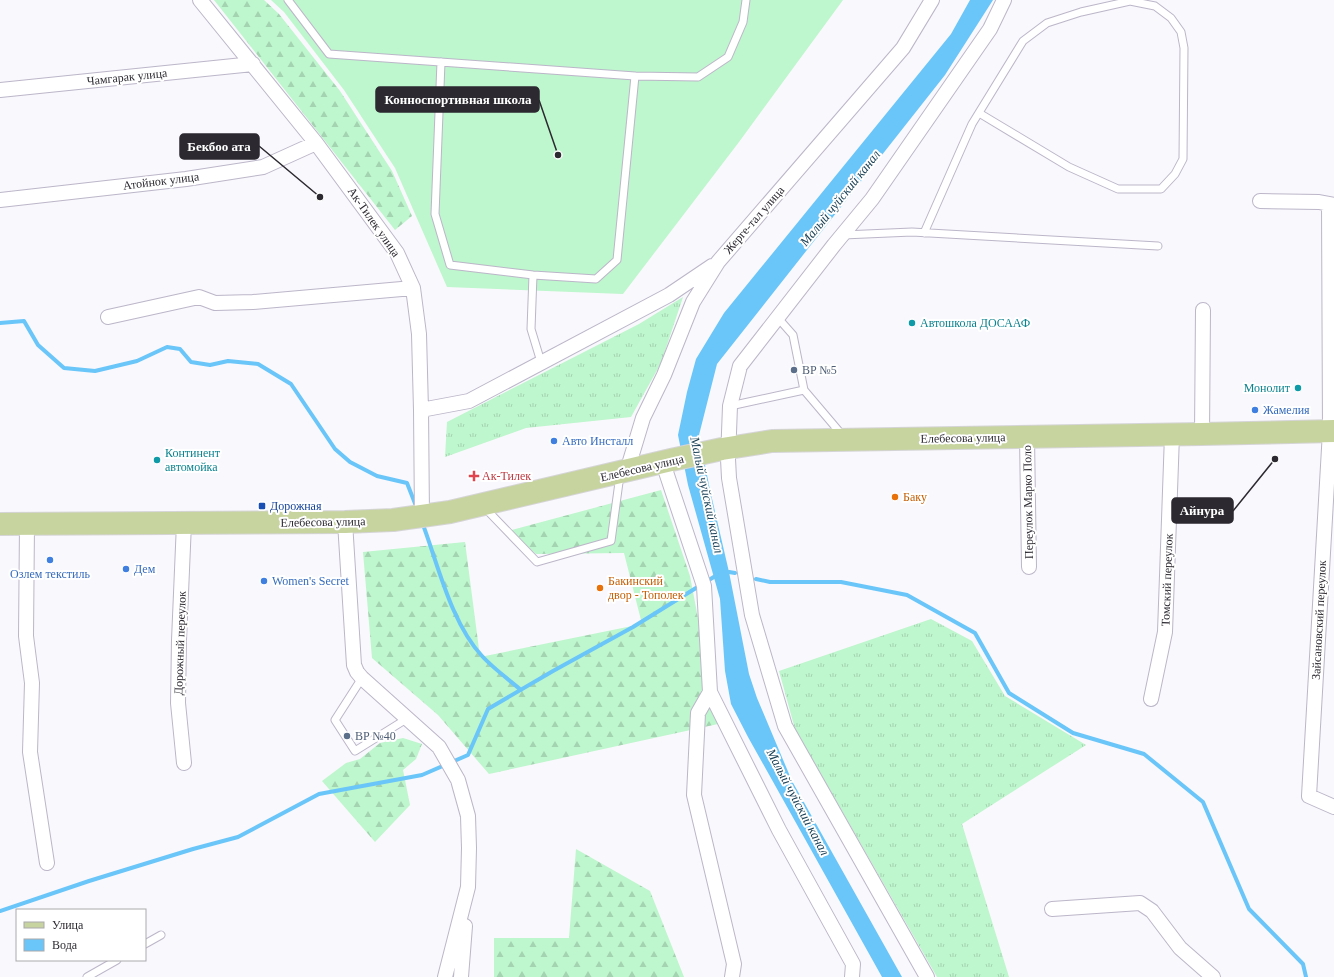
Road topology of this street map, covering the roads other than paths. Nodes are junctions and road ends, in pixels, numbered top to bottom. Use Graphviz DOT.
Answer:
graph roads {
  1 [pos="200,0"];
  2 [pos="288,0"];
  3 [pos="746,0"];
  4 [pos="932,0"];
  5 [pos="1004,0"];
  6 [pos="440,62"];
  7 [pos="253,64"];
  8 [pos="635,76"];
  9 [pos="0,90"];
  10 [pos="979,113"];
  11 [pos="316,143"];
  12 [pos="0,200"];
  13 [pos="1260,201"];
  14 [pos="1331,204"];
  15 [pos="924,233"];
  16 [pos="843,235"];
  17 [pos="1158,246"];
  18 [pos="718,262"];
  19 [pos="533,275"];
  20 [pos="414,288"];
  21 [pos="1203,310"];
  22 [pos="108,317"];
  23 [pos="778,318"];
  24 [pos="541,362"];
  25 [pos="804,390"];
  26 [pos="730,406"];
  27 [pos="421,410"];
  28 [pos="1332,431"];
  29 [pos="1202,434"];
  30 [pos="1172,435"];
  31 [pos="1027,437"];
  32 [pos="846,440"];
  33 [pos="726,449"];
  34 [pos="668,461"];
  35 [pos="624,472"];
  36 [pos="483,505"];
  37 [pos="422,516"];
  38 [pos="345,522"];
  39 [pos="184,523"];
  40 [pos="0,524"];
  41 [pos="27,524"];
  42 [pos="1029,567"];
  43 [pos="362,678"];
  44 [pos="710,692"];
  45 [pos="1151,699"];
  46 [pos="408,718"];
  47 [pos="184,763"];
  48 [pos="1334,807"];
  49 [pos="47,863"];
  50 [pos="468,887"];
  51 [pos="1052,909"];
  52 [pos="161,935"];
  53 [pos="146,943"];
  54 [pos="115,961"];
  55 [pos="87,977"];
  56 [pos="445,977"];
  57 [pos="461,977"];
  58 [pos="732,977"];
  59 [pos="852,977"];
  60 [pos="927,977"];
  61 [pos="1213,977"];
  1 -- 7 [label="street, Ак-Тилек улица"];
  2 -- 6 [label="lane"];
  3 -- 8 [label="lane"];
  4 -- 18 [label="street, Жерге-тал улица"];
  5 -- 16 [label="street"];
  6 -- 8 [label="lane"];
  6 -- 19 [label="lane"];
  7 -- 9 [label="street, Чамгарак улица"];
  7 -- 11 [label="street, Ак-Тилек улица"];
  8 -- 19 [label="lane"];
  10 -- 10 [label="lane"];
  10 -- 15 [label="lane"];
  11 -- 12 [label="street, Атойнок улица"];
  11 -- 20 [label="street, Ак-Тилек улица"];
  13 -- 14 [label="street"];
  14 -- 28 [label="street, Зайсановский переулок"];
  15 -- 16 [label="lane"];
  15 -- 17 [label="lane"];
  16 -- 23 [label="street"];
  18 -- 24 [label="street"];
  18 -- 35 [label="street, Жерге-тал улица"];
  19 -- 24 [label="lane"];
  20 -- 22 [label="street"];
  20 -- 27 [label="street, Ак-Тилек улица"];
  21 -- 29 [label="street"];
  23 -- 25 [label="lane"];
  23 -- 26 [label="street"];
  24 -- 27 [label="street"];
  25 -- 26 [label="lane"];
  25 -- 32 [label="lane"];
  26 -- 33 [label="street"];
  27 -- 37 [label="street, Ак-Тилек улица"];
  28 -- 29 [label="main road, Елебесова улица"];
  28 -- 48 [label="street, Зайсановский переулок"];
  29 -- 30 [label="main road, Елебесова улица"];
  30 -- 31 [label="main road, Елебесова улица"];
  30 -- 45 [label="street, Томский переулок"];
  31 -- 32 [label="main road, Елебесова улица"];
  31 -- 42 [label="street, Переулок Марко Поло"];
  32 -- 33 [label="main road, Елебесова улица"];
  33 -- 34 [label="main road, Елебесова улица"];
  33 -- 60 [label="street"];
  34 -- 35 [label="main road, Елебесова улица"];
  34 -- 44 [label="street"];
  35 -- 36 [label="main road, Елебесова улица"];
  35 -- 36 [label="lane"];
  36 -- 37 [label="main road, Елебесова улица"];
  37 -- 38 [label="main road, Елебесова улица"];
  38 -- 39 [label="main road, Елебесова улица"];
  38 -- 43 [label="street"];
  39 -- 41 [label="main road, Елебесова улица"];
  39 -- 47 [label="street, Дорожный переулок"];
  40 -- 41 [label="main road, Елебесова улица"];
  41 -- 49 [label="street"];
  43 -- 46 [label="street"];
  43 -- 46 [label="lane"];
  44 -- 58 [label="street"];
  44 -- 59 [label="street"];
  46 -- 50 [label="street"];
  50 -- 56 [label="street"];
  50 -- 57 [label="street"];
  51 -- 61 [label="street"];
  52 -- 53 [label="lane"];
  54 -- 55 [label="lane"];
}
